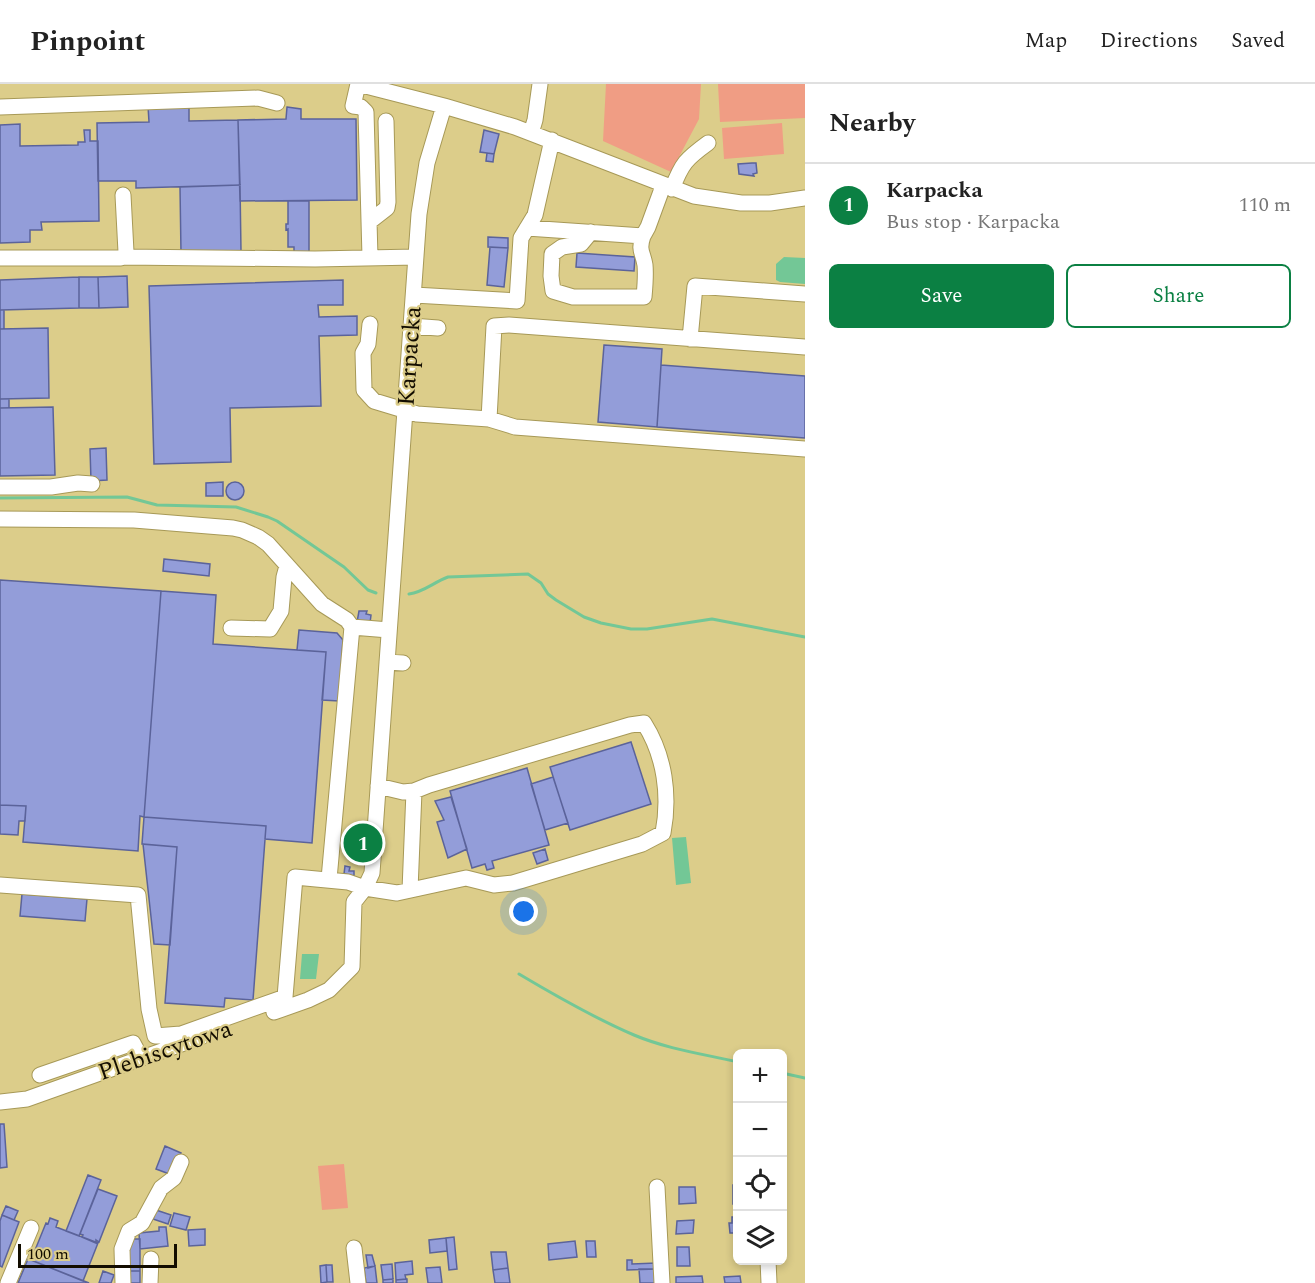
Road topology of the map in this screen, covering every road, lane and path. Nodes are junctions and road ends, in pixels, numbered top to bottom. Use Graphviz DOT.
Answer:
graph roads {
  1 [pos="358,84"];
  2 [pos="540,84"];
  3 [pos="277,103"];
  4 [pos="444,106"];
  5 [pos="0,107"];
  6 [pos="386,121"];
  7 [pos="531,133"];
  8 [pos="552,140"];
  9 [pos="708,143"];
  10 [pos="667,188"];
  11 [pos="123,195"];
  12 [pos="805,198"];
  13 [pos="369,222"];
  14 [pos="527,228"];
  15 [pos="591,232"];
  16 [pos="643,236"];
  17 [pos="124,256"];
  18 [pos="370,257"];
  19 [pos="416,257"];
  20 [pos="0,258"];
  21 [pos="805,294"];
  22 [pos="414,295"];
  23 [pos="370,324"];
  24 [pos="411,326"];
  25 [pos="438,328"];
  26 [pos="690,339"];
  27 [pos="805,348"];
  28 [pos="405,410"];
  29 [pos="489,419"];
  30 [pos="805,449"];
  31 [pos="92,484"];
  32 [pos="0,487"];
  33 [pos="0,519"];
  34 [pos="287,566"];
  35 [pos="352,627"];
  36 [pos="231,628"];
  37 [pos="389,630"];
  38 [pos="387,662"];
  39 [pos="404,663"];
  40 [pos="378,786"];
  41 [pos="414,791"];
  42 [pos="329,879"];
  43 [pos="0,885"];
  44 [pos="365,888"];
  45 [pos="410,890"];
  46 [pos="328,990"];
  47 [pos="141,1058"];
  48 [pos="40,1075"];
  49 [pos="0,1102"];
  50 [pos="181,1162"];
  51 [pos="657,1187"];
  52 [pos="31,1228"];
  53 [pos="354,1248"];
  54 [pos="151,1259"];
  55 [pos="768,1265"];
  56 [pos="8,1283"];
  57 [pos="123,1283"];
  58 [pos="150,1283"];
  59 [pos="358,1283"];
  60 [pos="662,1283"];
  61 [pos="769,1283"];
  1 -- 4 [label="street"];
  1 -- 13 [label="street"];
  2 -- 7 [label="street"];
  3 -- 5 [label="street"];
  4 -- 7 [label="street"];
  4 -- 19 [label="street, Karpacka"];
  6 -- 13 [label="street"];
  7 -- 8 [label="street"];
  8 -- 10 [label="street"];
  8 -- 14 [label="street"];
  9 -- 10 [label="street"];
  10 -- 12 [label="street"];
  10 -- 16 [label="street"];
  11 -- 17 [label="street"];
  13 -- 18 [label="street"];
  14 -- 15 [label="street"];
  14 -- 22 [label="street"];
  15 -- 16 [label="street"];
  15 -- 16 [label="street"];
  17 -- 18 [label="street"];
  17 -- 20 [label="street"];
  18 -- 19 [label="street"];
  19 -- 22 [label="street, Karpacka"];
  21 -- 26 [label="street"];
  22 -- 24 [label="street, Karpacka"];
  23 -- 28 [label="street"];
  24 -- 25 [label="street"];
  24 -- 28 [label="street, Karpacka"];
  26 -- 27 [label="street"];
  26 -- 29 [label="street"];
  28 -- 29 [label="street"];
  28 -- 37 [label="street, Karpacka"];
  29 -- 30 [label="street"];
  31 -- 32 [label="street"];
  33 -- 34 [label="street"];
  34 -- 35 [label="street"];
  34 -- 36 [label="street"];
  35 -- 37 [label="street"];
  35 -- 42 [label="street"];
  37 -- 38 [label="street, Karpacka"];
  38 -- 39 [label="street"];
  38 -- 40 [label="street, Karpacka"];
  40 -- 41 [label="street"];
  40 -- 44 [label="street, Karpacka"];
  41 -- 45 [label="street"];
  41 -- 45 [label="street"];
  42 -- 43 [label="street"];
  42 -- 44 [label="street"];
  44 -- 45 [label="street"];
  44 -- 46 [label="street, Karpacka"];
  46 -- 47 [label="street, Plebiscytowa"];
  47 -- 48 [label="street"];
  47 -- 49 [label="street, Plebiscytowa"];
  50 -- 57 [label="street"];
  51 -- 60 [label="street"];
  52 -- 56 [label="street"];
  53 -- 59 [label="street"];
  54 -- 58 [label="street"];
  55 -- 61 [label="street"];
}
